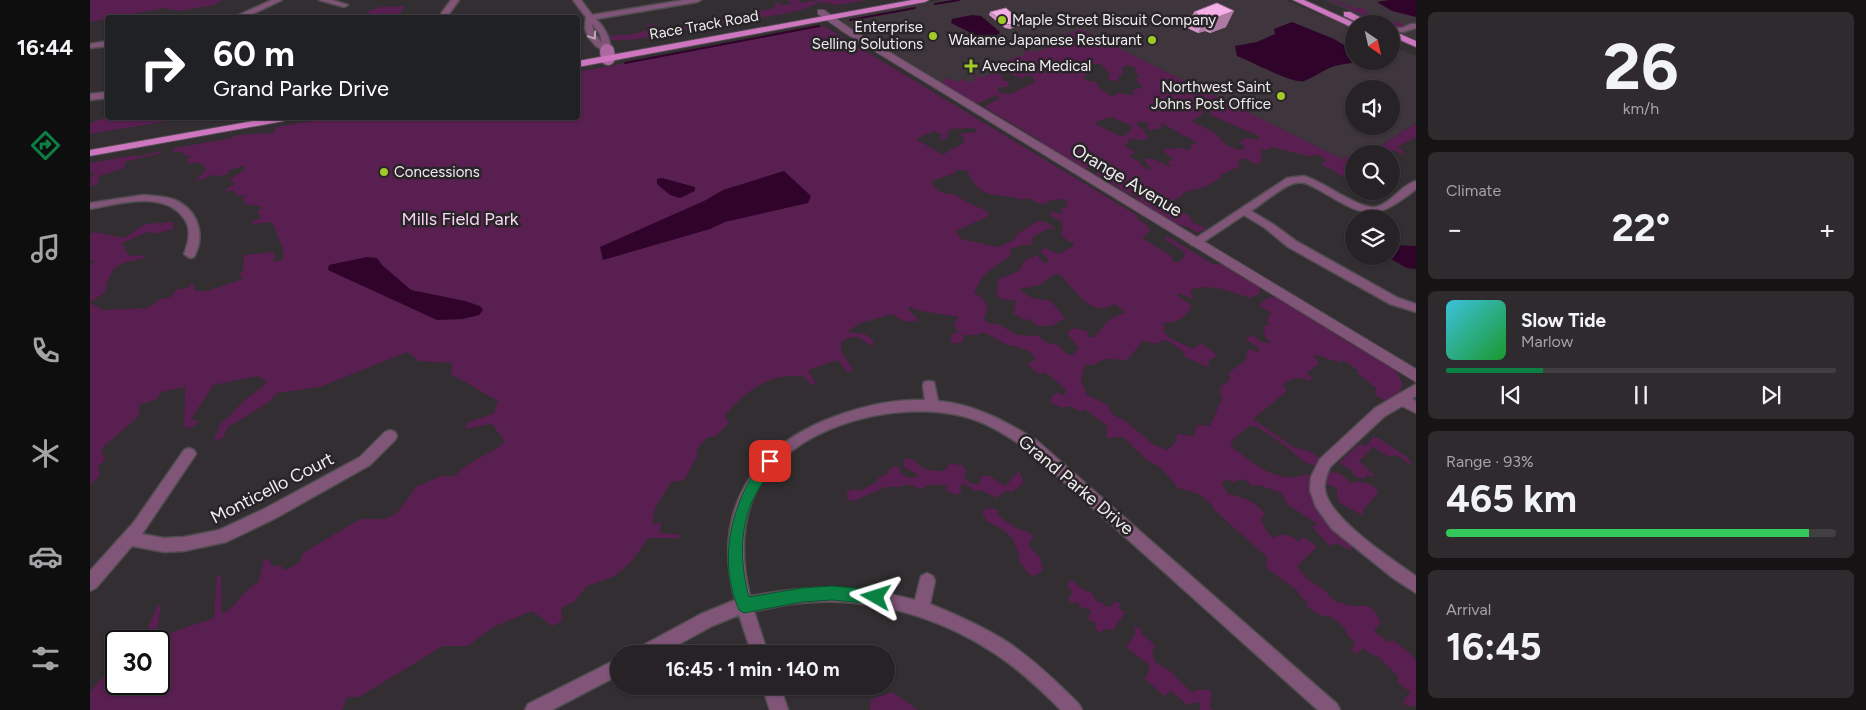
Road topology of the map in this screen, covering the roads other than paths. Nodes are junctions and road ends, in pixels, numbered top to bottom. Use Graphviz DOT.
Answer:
graph roads {
  1 [pos="278,0"];
  2 [pos="323,0"];
  3 [pos="455,0"];
  4 [pos="577,0"];
  5 [pos="697,0"];
  6 [pos="888,0"];
  7 [pos="925,0"];
  8 [pos="1297,0"];
  9 [pos="1316,0"];
  10 [pos="344,5"];
  11 [pos="243,15"];
  12 [pos="444,15"];
  13 [pos="825,15"];
  14 [pos="1349,15"];
  15 [pos="589,18"];
  16 [pos="1345,20"];
  17 [pos="1415,29"];
  18 [pos="1400,34"];
  19 [pos="1400,39"];
  20 [pos="1400,41"];
  21 [pos="105,44"];
  22 [pos="90,46"];
  23 [pos="1416,46"];
  24 [pos="1416,52"];
  25 [pos="608,54"];
  26 [pos="580,56"];
  27 [pos="580,63"];
  28 [pos="105,95"];
  29 [pos="90,98"];
  30 [pos="226,120"];
  31 [pos="273,120"];
  32 [pos="90,144"];
  33 [pos="90,153"];
  34 [pos="1416,184"];
  35 [pos="90,206"];
  36 [pos="1244,211"];
  37 [pos="1195,242"];
  38 [pos="190,254"];
  39 [pos="1416,308"];
  40 [pos="1416,376"];
  41 [pos="929,386"];
  42 [pos="1416,388"];
  43 [pos="1403,399"];
  44 [pos="932,405"];
  45 [pos="1416,408"];
  46 [pos="390,436"];
  47 [pos="189,454"];
  48 [pos="130,539"];
  49 [pos="927,581"];
  50 [pos="90,583"];
  51 [pos="1416,585"];
  52 [pos="744,605"];
  53 [pos="920,607"];
  54 [pos="662,645"];
  55 [pos="757,645"];
  56 [pos="610,671"];
  57 [pos="774,695"];
  58 [pos="534,710"];
  59 [pos="779,710"];
  60 [pos="1073,710"];
  61 [pos="1331,710"];
  1 -- 11 [label="street"];
  2 -- 10 [label="street"];
  3 -- 12 [label="street"];
  4 -- 15 [label="street"];
  5 -- 15 [label="street"];
  6 -- 13 [label="main road, Race Track Road"];
  7 -- 13 [label="main road, Race Track Road"];
  8 -- 16 [label="main road"];
  9 -- 14 [label="main road"];
  13 -- 25 [label="main road, Race Track Road"];
  13 -- 37 [label="street, Orange Avenue"];
  15 -- 25 [label="street"];
  15 -- 25 [label="street, one-way"];
  17 -- 18 [label="street"];
  19 -- 23 [label="main road"];
  20 -- 24 [label="main road"];
  21 -- 22 [label="street"];
  25 -- 26 [label="main road, Race Track Road"];
  25 -- 27 [label="main road, Race Track Road"];
  28 -- 29 [label="street"];
  30 -- 32 [label="main road"];
  31 -- 33 [label="main road"];
  34 -- 36 [label="street"];
  35 -- 38 [label="street"];
  36 -- 37 [label="street"];
  36 -- 39 [label="street"];
  37 -- 40 [label="street, Orange Avenue"];
  41 -- 44 [label="street"];
  42 -- 43 [label="street"];
  43 -- 45 [label="street"];
  43 -- 51 [label="street"];
  44 -- 52 [label="street, Grand Parke Drive"];
  44 -- 61 [label="street, Grand Parke Drive"];
  46 -- 48 [label="street, Monticello Court"];
  47 -- 48 [label="street"];
  48 -- 50 [label="street"];
  49 -- 53 [label="street"];
  52 -- 53 [label="street"];
  52 -- 54 [label="street"];
  52 -- 55 [label="street, Grand Parke Drive"];
  53 -- 60 [label="street"];
  56 -- 58 [label="street"];
  57 -- 59 [label="street"];
}
